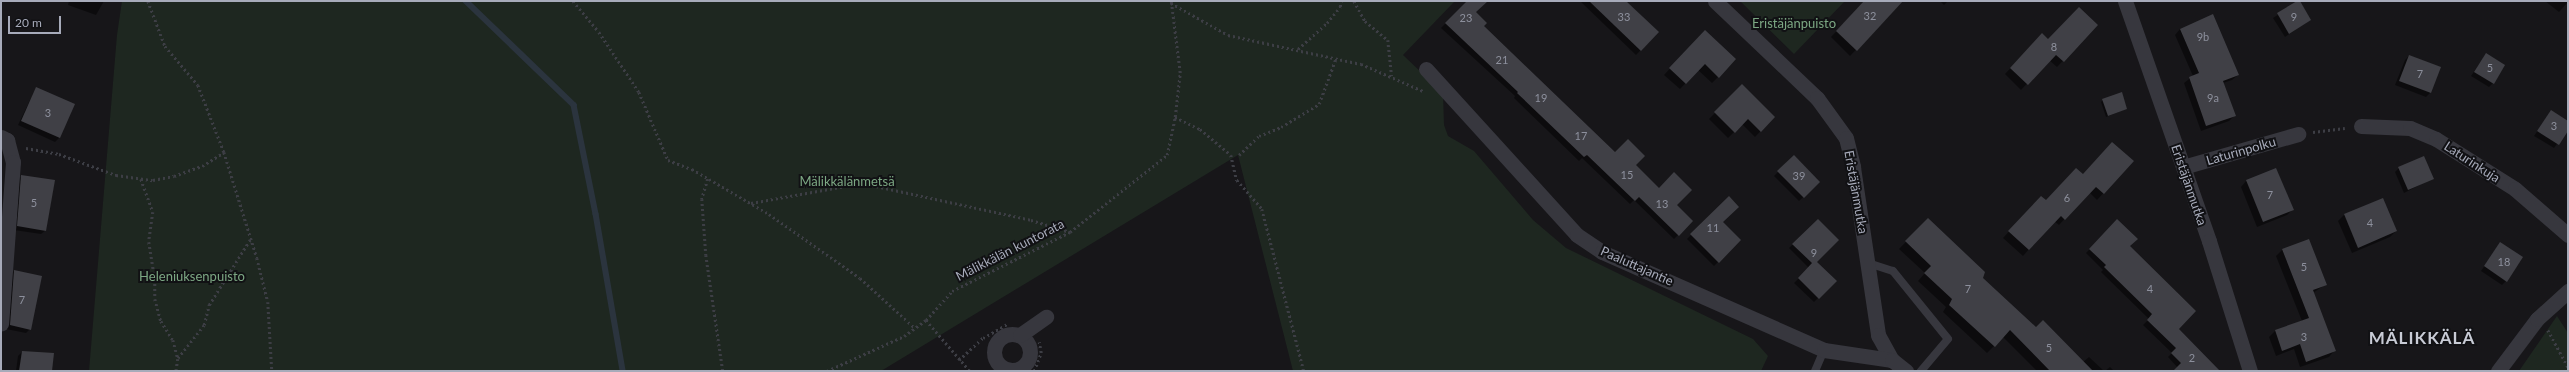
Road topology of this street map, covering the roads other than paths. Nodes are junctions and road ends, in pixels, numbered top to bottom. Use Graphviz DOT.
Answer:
graph roads {
  1 [pos="1715,1"];
  2 [pos="2125,1"];
  3 [pos="1426,69"];
  4 [pos="2361,126"];
  5 [pos="2298,134"];
  6 [pos="4,138"];
  7 [pos="2183,168"];
  8 [pos="2568,235"];
  9 [pos="1868,263"];
  10 [pos="2568,291"];
  11 [pos="1046,317"];
  12 [pos="1,324"];
  13 [pos="1020,335"];
  14 [pos="1824,350"];
  15 [pos="1892,360"];
  16 [pos="1016,370"];
  17 [pos="1815,371"];
  18 [pos="1906,371"];
  19 [pos="1921,371"];
  20 [pos="2250,371"];
  21 [pos="2498,371"];
  1 -- 9 [label="street, Eristäjänmutka"];
  2 -- 7 [label="street, Eristäjänmutka"];
  3 -- 14 [label="street, Paaluttajantie"];
  4 -- 8 [label="street, Laturinkuja"];
  5 -- 7 [label="street, Laturinpolku"];
  6 -- 12 [label="street"];
  7 -- 20 [label="street, Eristäjänmutka"];
  9 -- 15 [label="street, Eristäjänmutka"];
  9 -- 19 [label="lane"];
  10 -- 21 [label="street"];
  11 -- 13 [label="street"];
  13 -- 16 [label="street"];
  13 -- 16 [label="street"];
  14 -- 15 [label="street, Paaluttajantie"];
  14 -- 17 [label="lane"];
  15 -- 18 [label="street, Paaluttajantie"];
}
